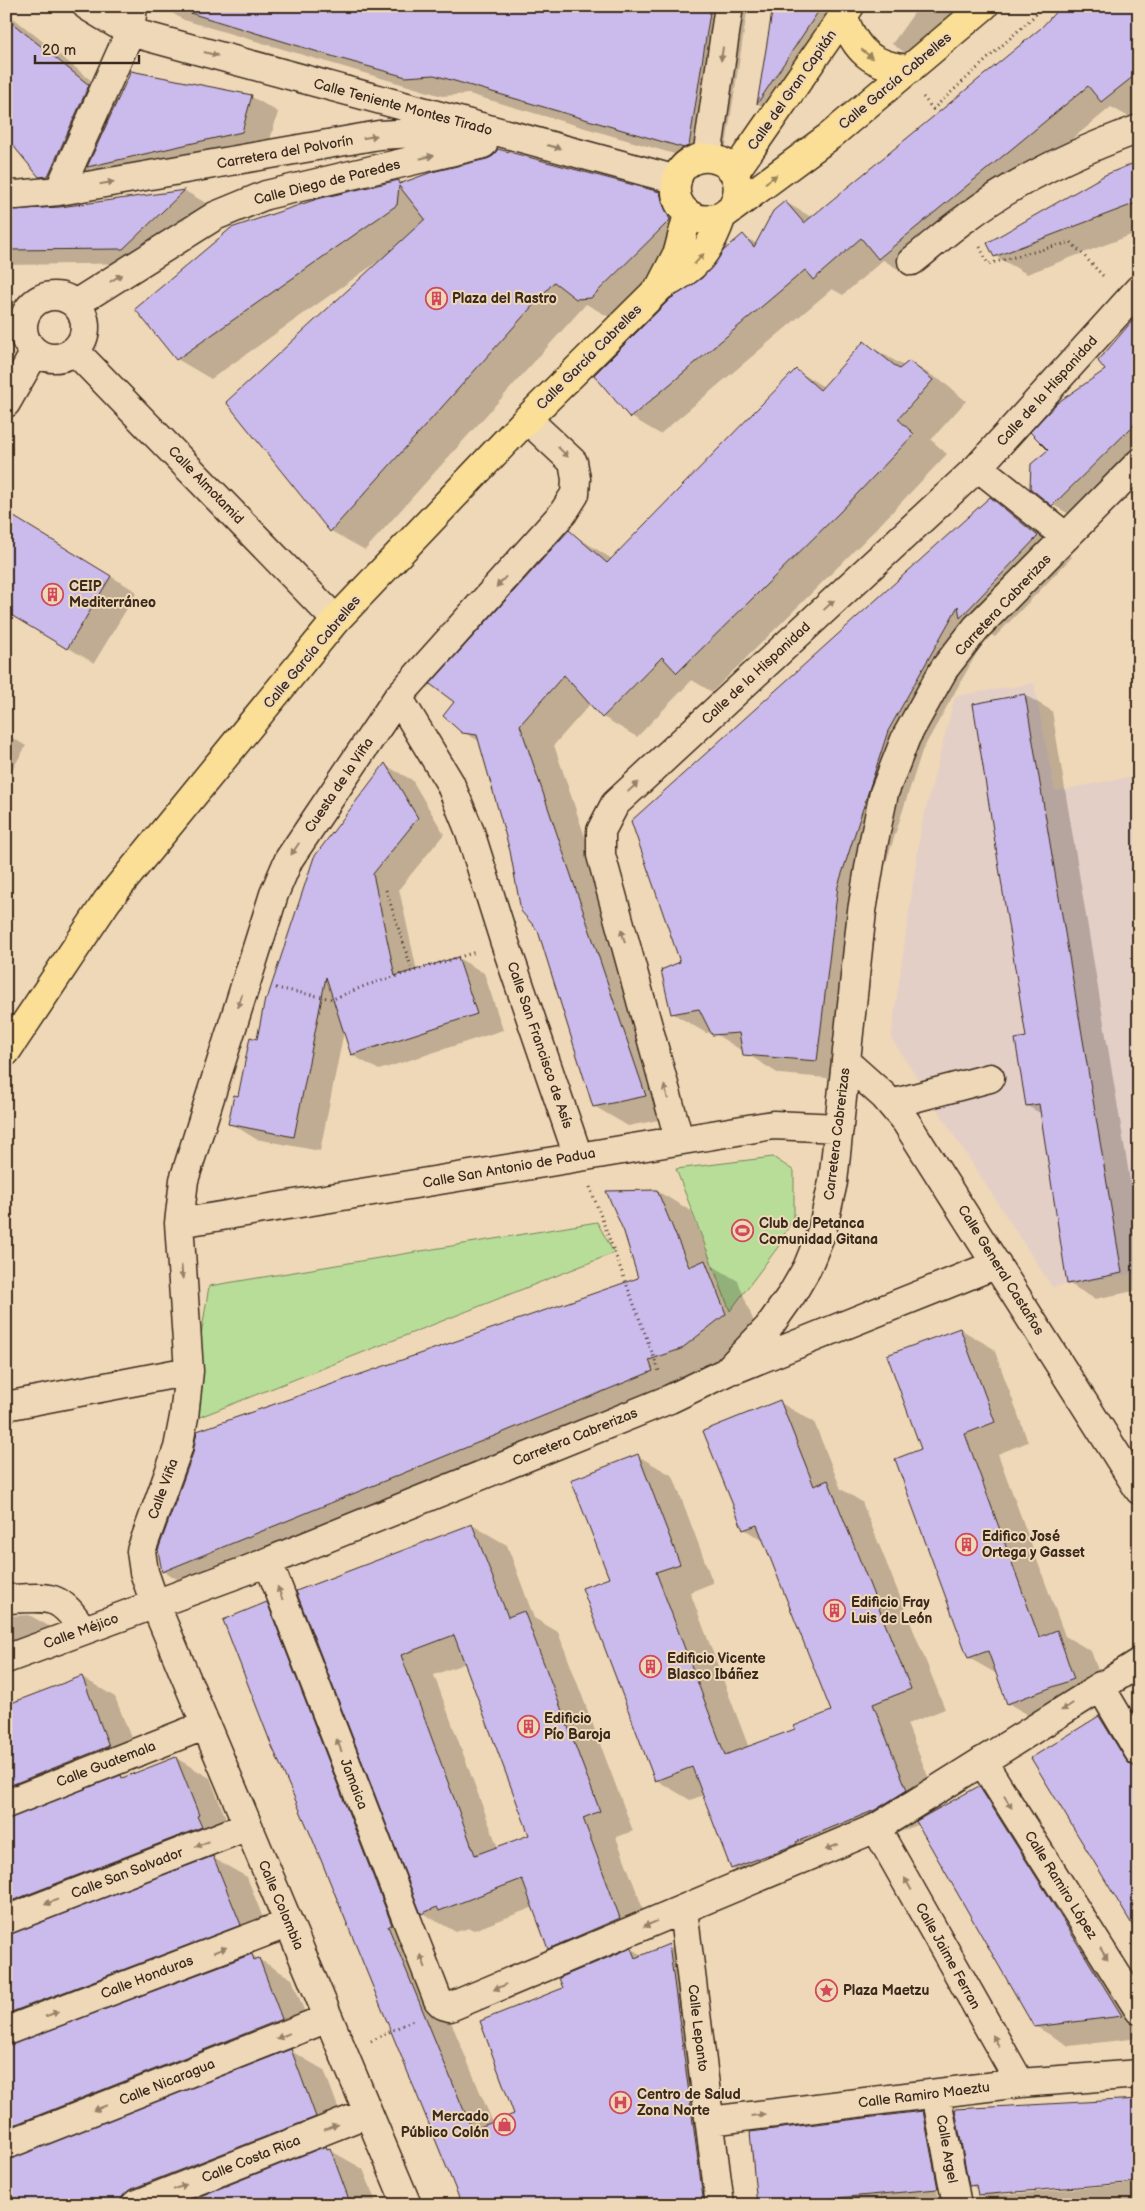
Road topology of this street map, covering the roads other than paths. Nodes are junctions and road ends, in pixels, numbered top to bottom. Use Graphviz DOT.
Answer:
graph roads {
  1 [pos="87,6"];
  2 [pos="729,6"];
  3 [pos="984,6"];
  4 [pos="847,11"];
  5 [pos="132,19"];
  6 [pos="906,71"];
  7 [pos="1139,129"];
  8 [pos="514,137"];
  9 [pos="707,157"];
  10 [pos="734,173"];
  11 [pos="677,180"];
  12 [pos="58,191"];
  13 [pos="6,194"];
  14 [pos="727,212"];
  15 [pos="688,214"];
  16 [pos="912,261"];
  17 [pos="660,287"];
  18 [pos="1133,296"];
  19 [pos="75,304"];
  20 [pos="18,310"];
  21 [pos="75,351"];
  22 [pos="35,352"];
  23 [pos="6,403"];
  24 [pos="527,418"];
  25 [pos="1139,463"];
  26 [pos="978,467"];
  27 [pos="1066,537"];
  28 [pos="336,620"];
  29 [pos="398,697"];
  30 [pos="6,1052"];
  31 [pos="846,1062"];
  32 [pos="990,1078"];
  33 [pos="891,1104"];
  34 [pos="839,1128"];
  35 [pos="679,1139"];
  36 [pos="578,1156"];
  37 [pos="179,1223"];
  38 [pos="997,1264"];
  39 [pos="189,1371"];
  40 [pos="726,1372"];
  41 [pos="6,1406"];
  42 [pos="1139,1490"];
  43 [pos="268,1562"];
  44 [pos="6,1599"];
  45 [pos="156,1604"];
  46 [pos="83,1630"];
  47 [pos="6,1659"];
  48 [pos="1139,1663"];
  49 [pos="1100,1686"];
  50 [pos="206,1725"];
  51 [pos="1139,1752"];
  52 [pos="982,1760"];
  53 [pos="6,1804"];
  54 [pos="248,1826"];
  55 [pos="876,1828"];
  56 [pos="682,1910"];
  57 [pos="6,1920"];
  58 [pos="289,1924"];
  59 [pos="1139,2010"];
  60 [pos="328,2018"];
  61 [pos="6,2031"];
  62 [pos="1139,2074"];
  63 [pos="1020,2083"];
  64 [pos="936,2094"];
  65 [pos="368,2113"];
  66 [pos="710,2120"];
  67 [pos="6,2145"];
  68 [pos="406,2204"];
  69 [pos="135,2205"];
  70 [pos="720,2205"];
  71 [pos="957,2205"];
  1 -- 5 [label="street, Calle Teniente Montes Tirado"];
  2 -- 9 [label="street, one-way"];
  3 -- 6 [label="main road, Calle García Cabrelles"];
  4 -- 6 [label="main road, one-way"];
  4 -- 10 [label="main road, Calle del Gran Capitán"];
  5 -- 8 [label="street, Calle Teniente Montes Tirado, one-way"];
  5 -- 12 [label="street"];
  14 -- 6 [label="main road, Calle García Cabrelles, one-way"];
  7 -- 16 [label="street"];
  8 -- 11 [label="street, Calle Teniente Montes Tirado, one-way"];
  12 -- 8 [label="street, Carretera del Polvorín, one-way"];
  19 -- 8 [label="street, Calle Diego de Paredes, one-way"];
  9 -- 10 [label="main road"];
  9 -- 11 [label="main road"];
  10 -- 14 [label="main road"];
  11 -- 15 [label="main road"];
  12 -- 13 [label="street, Carretera del Polvorín"];
  14 -- 15 [label="main road"];
  17 -- 14 [label="main road, Calle García Cabrelles, one-way"];
  15 -- 17 [label="main road, Calle García Cabrelles"];
  17 -- 24 [label="main road, Calle García Cabrelles"];
  18 -- 26 [label="street, Calle de la Hispanidad"];
  19 -- 20 [label="street"];
  19 -- 21 [label="street"];
  20 -- 22 [label="street"];
  21 -- 22 [label="street"];
  21 -- 28 [label="street, Calle Almotamid"];
  22 -- 23 [label="street"];
  24 -- 28 [label="main road, Calle García Cabrelles"];
  24 -- 29 [label="street, Cuesta de la Viña, one-way"];
  25 -- 27 [label="street, Carretera Cabrerizas"];
  26 -- 27 [label="street"];
  35 -- 26 [label="street, Calle de la Hispanidad, one-way"];
  27 -- 31 [label="street, Carretera Cabrerizas"];
  28 -- 30 [label="main road, Calle García Cabrelles"];
  29 -- 36 [label="street, Calle San Francisco de Asís"];
  29 -- 37 [label="street, Cuesta de la Viña, one-way"];
  31 -- 33 [label="street, Calle General Castaños"];
  31 -- 34 [label="street, Carretera Cabrerizas"];
  32 -- 33 [label="street"];
  33 -- 38 [label="street, Calle General Castaños"];
  34 -- 35 [label="street, Calle San Antonio de Padua"];
  34 -- 40 [label="street, Carretera Cabrerizas"];
  35 -- 36 [label="street, Calle San Antonio de Padua"];
  36 -- 37 [label="street, Calle San Antonio de Padua"];
  37 -- 39 [label="street, Calle Viña, one-way"];
  38 -- 40 [label="street"];
  38 -- 42 [label="street, Calle General Castaños"];
  39 -- 41 [label="street"];
  39 -- 45 [label="street, Calle Viña"];
  40 -- 43 [label="street, Carretera Cabrerizas"];
  43 -- 45 [label="street, Carretera Cabrerizas"];
  56 -- 43 [label="street, Jamaica, one-way"];
  44 -- 46 [label="street"];
  45 -- 46 [label="street, Calle Méjico"];
  45 -- 50 [label="street, Calle Colombia"];
  46 -- 47 [label="street, Calle Méjico"];
  48 -- 49 [label="street"];
  49 -- 51 [label="street"];
  49 -- 52 [label="street, one-way"];
  50 -- 53 [label="street, Calle Guatemala"];
  50 -- 54 [label="street, Calle Colombia"];
  52 -- 55 [label="street"];
  52 -- 59 [label="street, Calle Ramiro López, one-way"];
  54 -- 57 [label="street, Calle San Salvador, one-way"];
  54 -- 58 [label="street, Calle Colombia"];
  55 -- 56 [label="street, one-way"];
  63 -- 55 [label="street, Calle Jaime Ferran, one-way"];
  56 -- 66 [label="street, Calle Lepanto"];
  58 -- 60 [label="street, Calle Colombia"];
  61 -- 58 [label="street, Calle Honduras, one-way"];
  60 -- 65 [label="street, Calle Colombia"];
  60 -- 67 [label="street, Calle Nicaragua, one-way"];
  62 -- 63 [label="street, Calle Ramiro Maeztu"];
  63 -- 64 [label="street, Calle Ramiro Maeztu"];
  66 -- 64 [label="street, Calle Ramiro Maeztu, one-way"];
  64 -- 71 [label="street, Calle Argel"];
  65 -- 68 [label="street, Calle Colombia"];
  69 -- 65 [label="street, Calle Costa Rica, one-way"];
  66 -- 70 [label="street, Calle Lepanto"];
}
